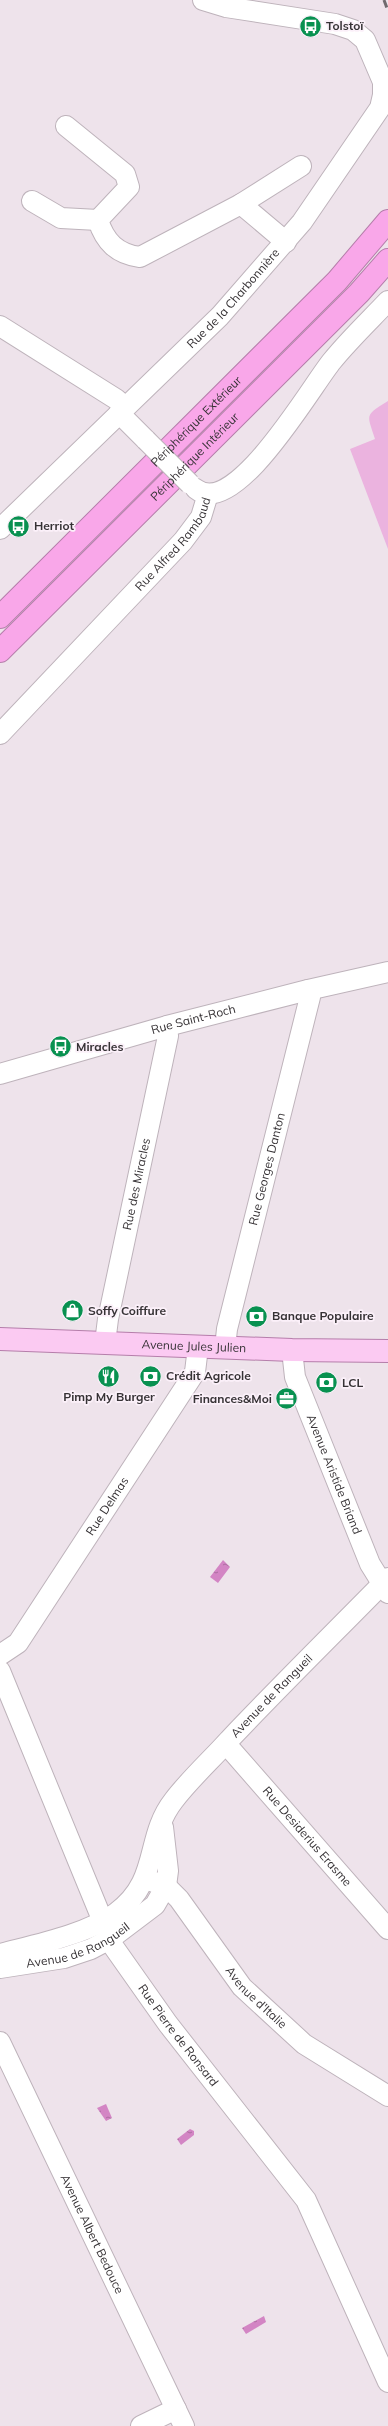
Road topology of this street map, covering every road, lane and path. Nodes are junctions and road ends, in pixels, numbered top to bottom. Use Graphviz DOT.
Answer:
graph roads {
  1 [pos="204,0"];
  2 [pos="66,126"];
  3 [pos="301,166"];
  4 [pos="32,201"];
  5 [pos="241,204"];
  6 [pos="98,220"];
  7 [pos="388,221"];
  8 [pos="286,242"];
  9 [pos="388,260"];
  10 [pos="388,301"];
  11 [pos="0,326"];
  12 [pos="122,410"];
  13 [pos="208,494"];
  14 [pos="0,529"];
  15 [pos="0,617"];
  16 [pos="0,651"];
  17 [pos="0,734"];
  18 [pos="388,972"];
  19 [pos="308,990"];
  20 [pos="167,1026"];
  21 [pos="0,1074"];
  22 [pos="0,1339"];
  23 [pos="105,1343"];
  24 [pos="198,1347"];
  25 [pos="225,1348"];
  26 [pos="292,1350"];
  27 [pos="388,1352"];
  28 [pos="386,1586"];
  29 [pos="0,1655"];
  30 [pos="0,1671"];
  31 [pos="226,1744"];
  32 [pos="162,1820"];
  33 [pos="145,1879"];
  34 [pos="166,1886"];
  35 [pos="388,1928"];
  36 [pos="106,1930"];
  37 [pos="0,1954"];
  38 [pos="0,1968"];
  39 [pos="0,2042"];
  40 [pos="388,2096"];
  41 [pos="388,2382"];
  42 [pos="180,2418"];
  43 [pos="141,2426"];
  1 -- 8 [label="street, Rue de la Charbonnière"];
  2 -- 6 [label="street"];
  3 -- 5 [label="street"];
  4 -- 6 [label="street"];
  5 -- 6 [label="street"];
  5 -- 8 [label="street"];
  7 -- 15 [label="highway, Périphérique Extérieur"];
  8 -- 12 [label="street, Rue de la Charbonnière"];
  9 -- 16 [label="highway, Périphérique Intérieur"];
  10 -- 13 [label="street, Rue Alfred Rambaud"];
  11 -- 12 [label="street"];
  12 -- 13 [label="street, bridge"];
  12 -- 14 [label="street, Rue de la Charbonnière"];
  13 -- 17 [label="street, Rue Alfred Rambaud"];
  18 -- 19 [label="street, Rue Saint-Roch"];
  19 -- 20 [label="street, Rue Saint-Roch"];
  19 -- 25 [label="street, Rue Georges Danton"];
  20 -- 21 [label="street, Rue Saint-Roch"];
  20 -- 23 [label="street, Rue des Miracles"];
  22 -- 23 [label="main road, Avenue Jules Julien"];
  23 -- 24 [label="main road, Avenue Jules Julien"];
  24 -- 25 [label="main road, Avenue Jules Julien"];
  24 -- 29 [label="street, Rue Delmas"];
  25 -- 26 [label="main road, Avenue Jules Julien"];
  26 -- 27 [label="main road, Avenue Jules Julien"];
  26 -- 28 [label="street, Avenue Aristide Briand"];
  28 -- 31 [label="street, Avenue de Rangueil"];
  30 -- 36 [label="street, Rue Pierre de Ronsard"];
  31 -- 32 [label="street, Avenue de Rangueil"];
  31 -- 35 [label="street, Rue Desiderius Erasme"];
  32 -- 33 [label="street, Avenue de Rangueil"];
  32 -- 34 [label="street, Avenue de Rangueil"];
  33 -- 34 [label="street, Avenue d'Italie"];
  33 -- 36 [label="street, Avenue de Rangueil"];
  34 -- 36 [label="street, Avenue de Rangueil"];
  34 -- 40 [label="street, Avenue d'Italie"];
  36 -- 37 [label="street, Avenue de Rangueil"];
  36 -- 38 [label="street, Avenue de Rangueil"];
  36 -- 41 [label="street, Rue Pierre de Ronsard"];
  39 -- 42 [label="street, Avenue Albert Bedouce"];
  42 -- 43 [label="street"];
}
